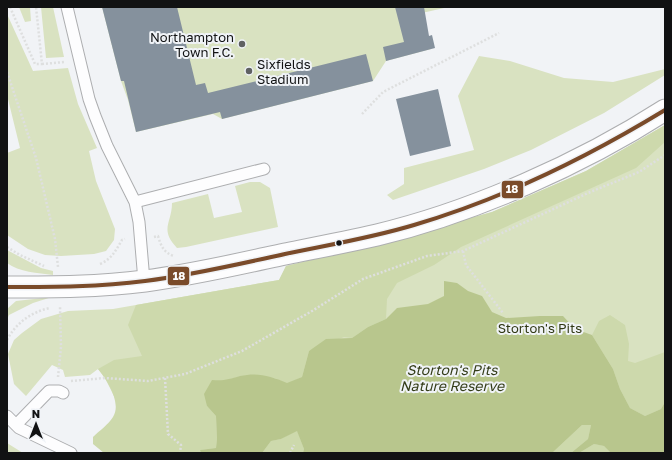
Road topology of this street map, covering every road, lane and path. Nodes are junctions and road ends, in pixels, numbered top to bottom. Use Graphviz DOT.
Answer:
graph roads {
  1 [pos="10,7"];
  2 [pos="36,7"];
  3 [pos="67,7"];
  4 [pos="499,33"];
  5 [pos="81,62"];
  6 [pos="42,64"];
  7 [pos="7,72"];
  8 [pos="665,110"];
  9 [pos="362,114"];
  10 [pos="665,155"];
  11 [pos="264,169"];
  12 [pos="135,202"];
  13 [pos="158,236"];
  14 [pos="122,240"];
  15 [pos="7,247"];
  16 [pos="463,251"];
  17 [pos="178,257"];
  18 [pos="97,265"];
  19 [pos="50,268"];
  20 [pos="54,268"];
  21 [pos="144,281"];
  22 [pos="7,287"];
  23 [pos="503,313"];
  24 [pos="7,340"];
  25 [pos="165,378"];
  26 [pos="58,389"];
  27 [pos="7,416"];
  28 [pos="16,425"];
  29 [pos="294,445"];
  30 [pos="71,453"];
  31 [pos="180,453"];
  32 [pos="290,453"];
  1 -- 6 [label="path"];
  2 -- 6 [label="path"];
  3 -- 5 [label="lane"];
  4 -- 9 [label="path"];
  5 -- 6 [label="path"];
  5 -- 12 [label="lane"];
  7 -- 20 [label="path"];
  8 -- 21 [label="street"];
  10 -- 16 [label="path"];
  11 -- 12 [label="lane"];
  12 -- 21 [label="lane"];
  13 -- 17 [label="path"];
  14 -- 18 [label="path"];
  15 -- 19 [label="path"];
  16 -- 23 [label="path"];
  16 -- 25 [label="path"];
  21 -- 22 [label="street"];
  24 -- 26 [label="path"];
  25 -- 26 [label="path"];
  25 -- 31 [label="path"];
  26 -- 28 [label="lane"];
  27 -- 28 [label="lane"];
  28 -- 30 [label="lane"];
  29 -- 32 [label="path"];
}
